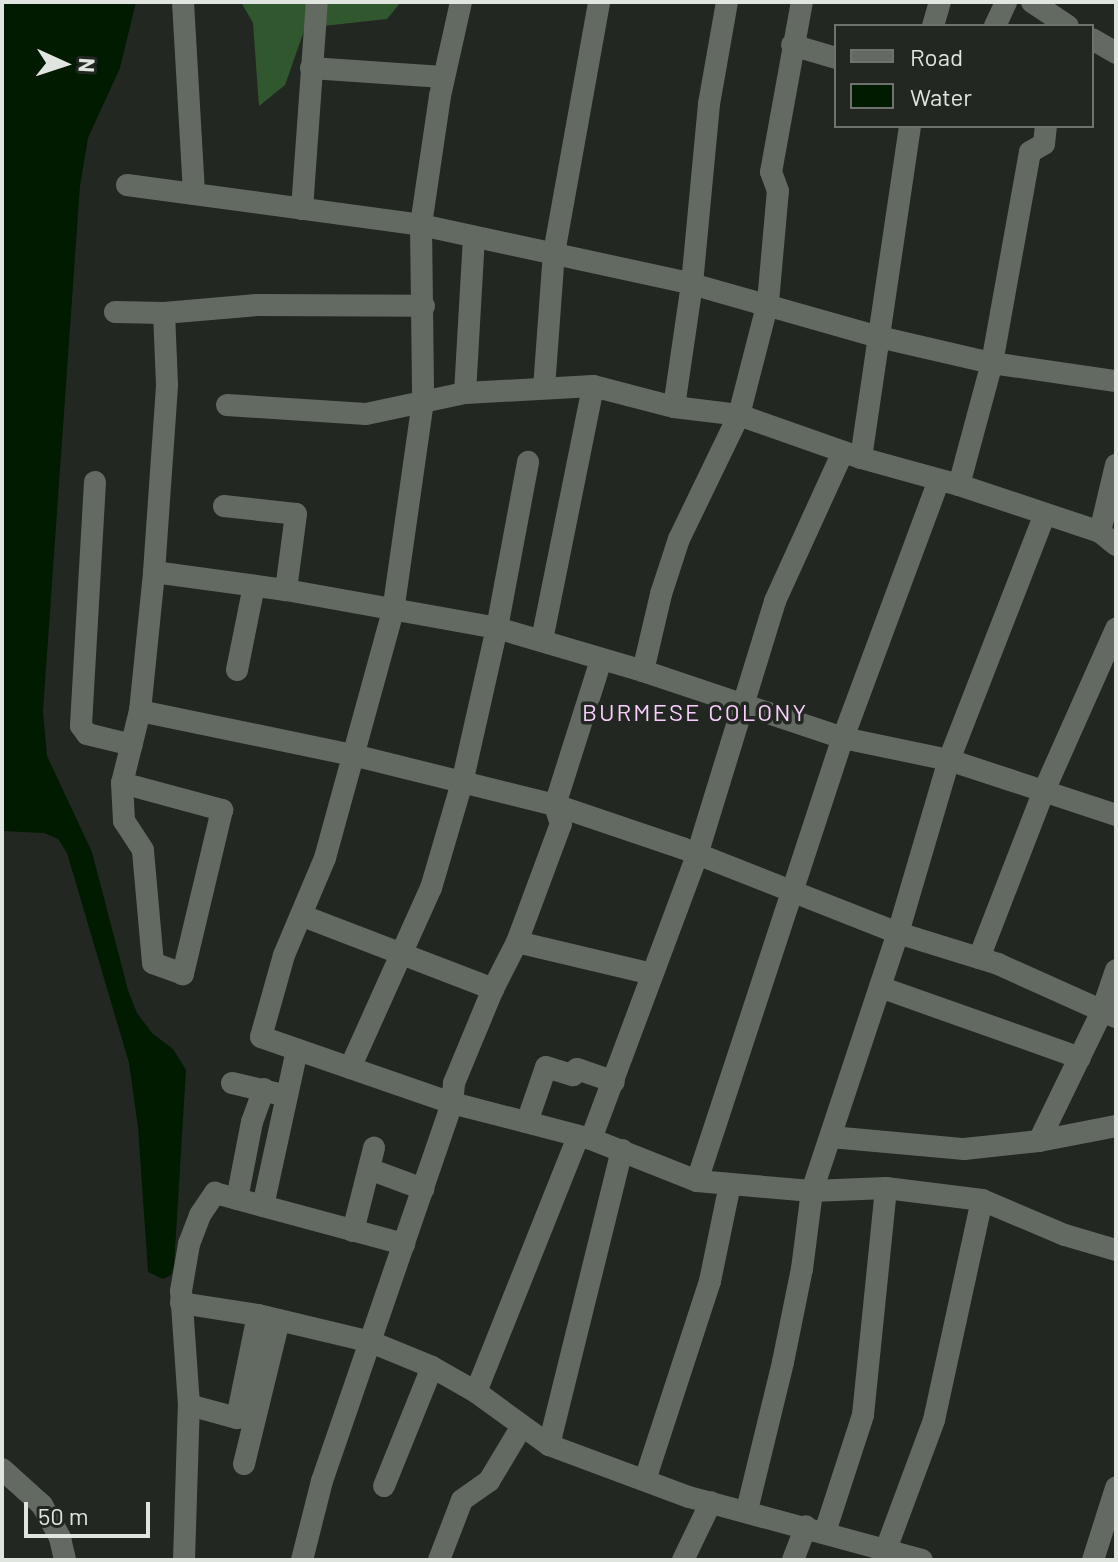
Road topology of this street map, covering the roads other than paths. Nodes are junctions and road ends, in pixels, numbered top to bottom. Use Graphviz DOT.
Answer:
graph roads {
  1 [pos="183,2"];
  2 [pos="317,2"];
  3 [pos="461,2"];
  4 [pos="599,2"];
  5 [pos="727,2"];
  6 [pos="802,2"];
  7 [pos="940,2"];
  8 [pos="1006,2"];
  9 [pos="1032,2"];
  10 [pos="934,24"];
  11 [pos="996,24"];
  12 [pos="1065,24"];
  13 [pos="1094,40"];
  14 [pos="792,45"];
  15 [pos="1116,53"];
  16 [pos="834,57"];
  17 [pos="311,68"];
  18 [pos="443,77"];
  19 [pos="910,128"];
  20 [pos="1046,128"];
  21 [pos="127,185"];
  22 [pos="194,194"];
  23 [pos="302,209"];
  24 [pos="421,225"];
  25 [pos="474,238"];
  26 [pos="554,253"];
  27 [pos="692,284"];
  28 [pos="768,302"];
  29 [pos="424,306"];
  30 [pos="115,312"];
  31 [pos="164,313"];
  32 [pos="879,337"];
  33 [pos="992,363"];
  34 [pos="1116,381"];
  35 [pos="593,386"];
  36 [pos="544,388"];
  37 [pos="465,393"];
  38 [pos="423,401"];
  39 [pos="227,405"];
  40 [pos="674,407"];
  41 [pos="739,415"];
  42 [pos="852,455"];
  43 [pos="528,462"];
  44 [pos="1116,465"];
  45 [pos="95,482"];
  46 [pos="949,482"];
  47 [pos="224,506"];
  48 [pos="1045,514"];
  49 [pos="1108,538"];
  50 [pos="154,572"];
  51 [pos="254,586"];
  52 [pos="286,590"];
  53 [pos="393,611"];
  54 [pos="497,628"];
  55 [pos="1116,629"];
  56 [pos="542,640"];
  57 [pos="601,660"];
  58 [pos="237,670"];
  59 [pos="643,671"];
  60 [pos="744,706"];
  61 [pos="140,711"];
  62 [pos="843,738"];
  63 [pos="132,745"];
  64 [pos="353,755"];
  65 [pos="949,760"];
  66 [pos="122,783"];
  67 [pos="462,783"];
  68 [pos="1043,793"];
  69 [pos="555,805"];
  70 [pos="1116,815"];
  71 [pos="697,855"];
  72 [pos="792,894"];
  73 [pos="303,916"];
  74 [pos="898,933"];
  75 [pos="517,942"];
  76 [pos="401,954"];
  77 [pos="979,958"];
  78 [pos="1116,970"];
  79 [pos="652,974"];
  80 [pos="880,987"];
  81 [pos="493,989"];
  82 [pos="1109,1014"];
  83 [pos="297,1050"];
  84 [pos="1080,1058"];
  85 [pos="350,1068"];
  86 [pos="614,1082"];
  87 [pos="232,1083"];
  88 [pos="264,1089"];
  89 [pos="287,1097"];
  90 [pos="452,1103"];
  91 [pos="527,1122"];
  92 [pos="1116,1126"];
  93 [pos="831,1137"];
  94 [pos="584,1138"];
  95 [pos="1039,1141"];
  96 [pos="622,1150"];
  97 [pos="697,1181"];
  98 [pos="730,1184"];
  99 [pos="886,1188"];
  100 [pos="423,1189"];
  101 [pos="812,1191"];
  102 [pos="237,1199"];
  103 [pos="982,1200"];
  104 [pos="263,1206"];
  105 [pos="353,1231"];
  106 [pos="404,1244"];
  107 [pos="1116,1250"];
  108 [pos="181,1303"];
  109 [pos="268,1318"];
  110 [pos="371,1342"];
  111 [pos="432,1367"];
  112 [pos="476,1392"];
  113 [pos="189,1405"];
  114 [pos="522,1426"];
  115 [pos="549,1445"];
  116 [pos="244,1464"];
  117 [pos="2,1469"];
  118 [pos="645,1480"];
  119 [pos="384,1486"];
  120 [pos="1116,1488"];
  121 [pos="711,1502"];
  122 [pos="747,1510"];
  123 [pos="816,1529"];
  124 [pos="884,1554"];
  125 [pos="65,1560"];
  126 [pos="184,1560"];
  127 [pos="302,1560"];
  128 [pos="439,1560"];
  129 [pos="683,1560"];
  130 [pos="793,1560"];
  131 [pos="922,1560"];
  132 [pos="1093,1560"];
  1 -- 22 [label="street"];
  2 -- 17 [label="street"];
  3 -- 18 [label="street"];
  4 -- 26 [label="street"];
  5 -- 27 [label="street"];
  6 -- 14 [label="street"];
  7 -- 10 [label="street"];
  8 -- 11 [label="street"];
  9 -- 12 [label="street"];
  13 -- 15 [label="street"];
  14 -- 16 [label="street"];
  14 -- 28 [label="street"];
  17 -- 18 [label="street"];
  17 -- 23 [label="street"];
  18 -- 24 [label="street"];
  19 -- 32 [label="street"];
  20 -- 33 [label="street"];
  21 -- 22 [label="street"];
  22 -- 23 [label="street"];
  23 -- 24 [label="street"];
  24 -- 25 [label="street"];
  24 -- 29 [label="street"];
  25 -- 26 [label="street"];
  25 -- 37 [label="street"];
  26 -- 27 [label="street"];
  26 -- 36 [label="street"];
  27 -- 28 [label="street"];
  27 -- 40 [label="street"];
  28 -- 32 [label="street"];
  28 -- 41 [label="street"];
  29 -- 31 [label="street"];
  29 -- 38 [label="street"];
  30 -- 31 [label="street"];
  31 -- 50 [label="street"];
  32 -- 33 [label="street"];
  32 -- 42 [label="street"];
  33 -- 34 [label="street"];
  33 -- 46 [label="street"];
  35 -- 36 [label="street"];
  35 -- 40 [label="street"];
  35 -- 56 [label="street"];
  36 -- 37 [label="street"];
  37 -- 38 [label="street"];
  38 -- 39 [label="street"];
  38 -- 53 [label="street"];
  40 -- 41 [label="street"];
  41 -- 42 [label="street"];
  41 -- 59 [label="street"];
  42 -- 46 [label="street"];
  42 -- 60 [label="street"];
  43 -- 54 [label="street"];
  44 -- 49 [label="street"];
  45 -- 63 [label="street"];
  46 -- 48 [label="street"];
  46 -- 62 [label="street"];
  47 -- 52 [label="street"];
  48 -- 49 [label="street"];
  48 -- 65 [label="street"];
  50 -- 51 [label="street"];
  50 -- 61 [label="street"];
  51 -- 52 [label="street"];
  51 -- 58 [label="street"];
  52 -- 53 [label="street"];
  53 -- 54 [label="street"];
  53 -- 64 [label="street"];
  54 -- 56 [label="street"];
  54 -- 67 [label="street"];
  55 -- 68 [label="street"];
  56 -- 57 [label="street"];
  57 -- 59 [label="street"];
  57 -- 69 [label="street"];
  59 -- 60 [label="street"];
  60 -- 62 [label="street"];
  60 -- 71 [label="street"];
  61 -- 63 [label="street"];
  61 -- 64 [label="street"];
  62 -- 65 [label="street"];
  62 -- 72 [label="street"];
  63 -- 66 [label="street"];
  64 -- 67 [label="street"];
  64 -- 73 [label="street"];
  65 -- 68 [label="street"];
  65 -- 74 [label="street"];
  66 -- 66 [label="street"];
  67 -- 69 [label="street"];
  67 -- 76 [label="street"];
  68 -- 70 [label="street"];
  68 -- 77 [label="street"];
  69 -- 71 [label="street"];
  69 -- 75 [label="street"];
  71 -- 72 [label="street"];
  71 -- 79 [label="street"];
  72 -- 74 [label="street"];
  72 -- 97 [label="street"];
  73 -- 76 [label="street"];
  73 -- 83 [label="street"];
  74 -- 77 [label="street"];
  74 -- 80 [label="street"];
  75 -- 79 [label="street"];
  75 -- 81 [label="street"];
  76 -- 81 [label="street"];
  76 -- 85 [label="street"];
  77 -- 82 [label="street"];
  78 -- 82 [label="street"];
  79 -- 86 [label="street"];
  80 -- 84 [label="street"];
  80 -- 93 [label="street"];
  81 -- 90 [label="street"];
  82 -- 84 [label="street"];
  83 -- 85 [label="street"];
  83 -- 89 [label="street"];
  84 -- 95 [label="street"];
  85 -- 90 [label="street"];
  86 -- 91 [label="street"];
  86 -- 94 [label="street"];
  87 -- 88 [label="street"];
  88 -- 89 [label="street"];
  88 -- 102 [label="street"];
  89 -- 104 [label="street"];
  90 -- 91 [label="street"];
  90 -- 100 [label="street"];
  91 -- 94 [label="street"];
  92 -- 95 [label="street"];
  93 -- 95 [label="street"];
  93 -- 101 [label="street"];
  94 -- 96 [label="street"];
  94 -- 112 [label="street"];
  96 -- 97 [label="street"];
  96 -- 115 [label="street"];
  97 -- 98 [label="street"];
  98 -- 101 [label="street"];
  98 -- 118 [label="street"];
  99 -- 101 [label="street"];
  99 -- 103 [label="street"];
  99 -- 123 [label="street"];
  100 -- 105 [label="street"];
  100 -- 106 [label="street"];
  101 -- 122 [label="street"];
  102 -- 104 [label="street"];
  102 -- 108 [label="street"];
  103 -- 107 [label="street"];
  103 -- 124 [label="street"];
  104 -- 105 [label="street"];
  105 -- 106 [label="street"];
  106 -- 110 [label="street"];
  108 -- 109 [label="street"];
  108 -- 113 [label="street"];
  109 -- 110 [label="street"];
  109 -- 113 [label="street"];
  109 -- 116 [label="street"];
  110 -- 111 [label="street"];
  110 -- 127 [label="street"];
  111 -- 112 [label="street"];
  111 -- 119 [label="street"];
  112 -- 114 [label="street"];
  113 -- 126 [label="street"];
  114 -- 115 [label="street"];
  114 -- 128 [label="street"];
  115 -- 118 [label="street"];
  117 -- 125 [label="street"];
  118 -- 121 [label="street"];
  120 -- 132 [label="street"];
  121 -- 122 [label="street"];
  121 -- 129 [label="street"];
  122 -- 123 [label="street"];
  123 -- 124 [label="street"];
  123 -- 130 [label="street"];
  124 -- 131 [label="street"];
}
